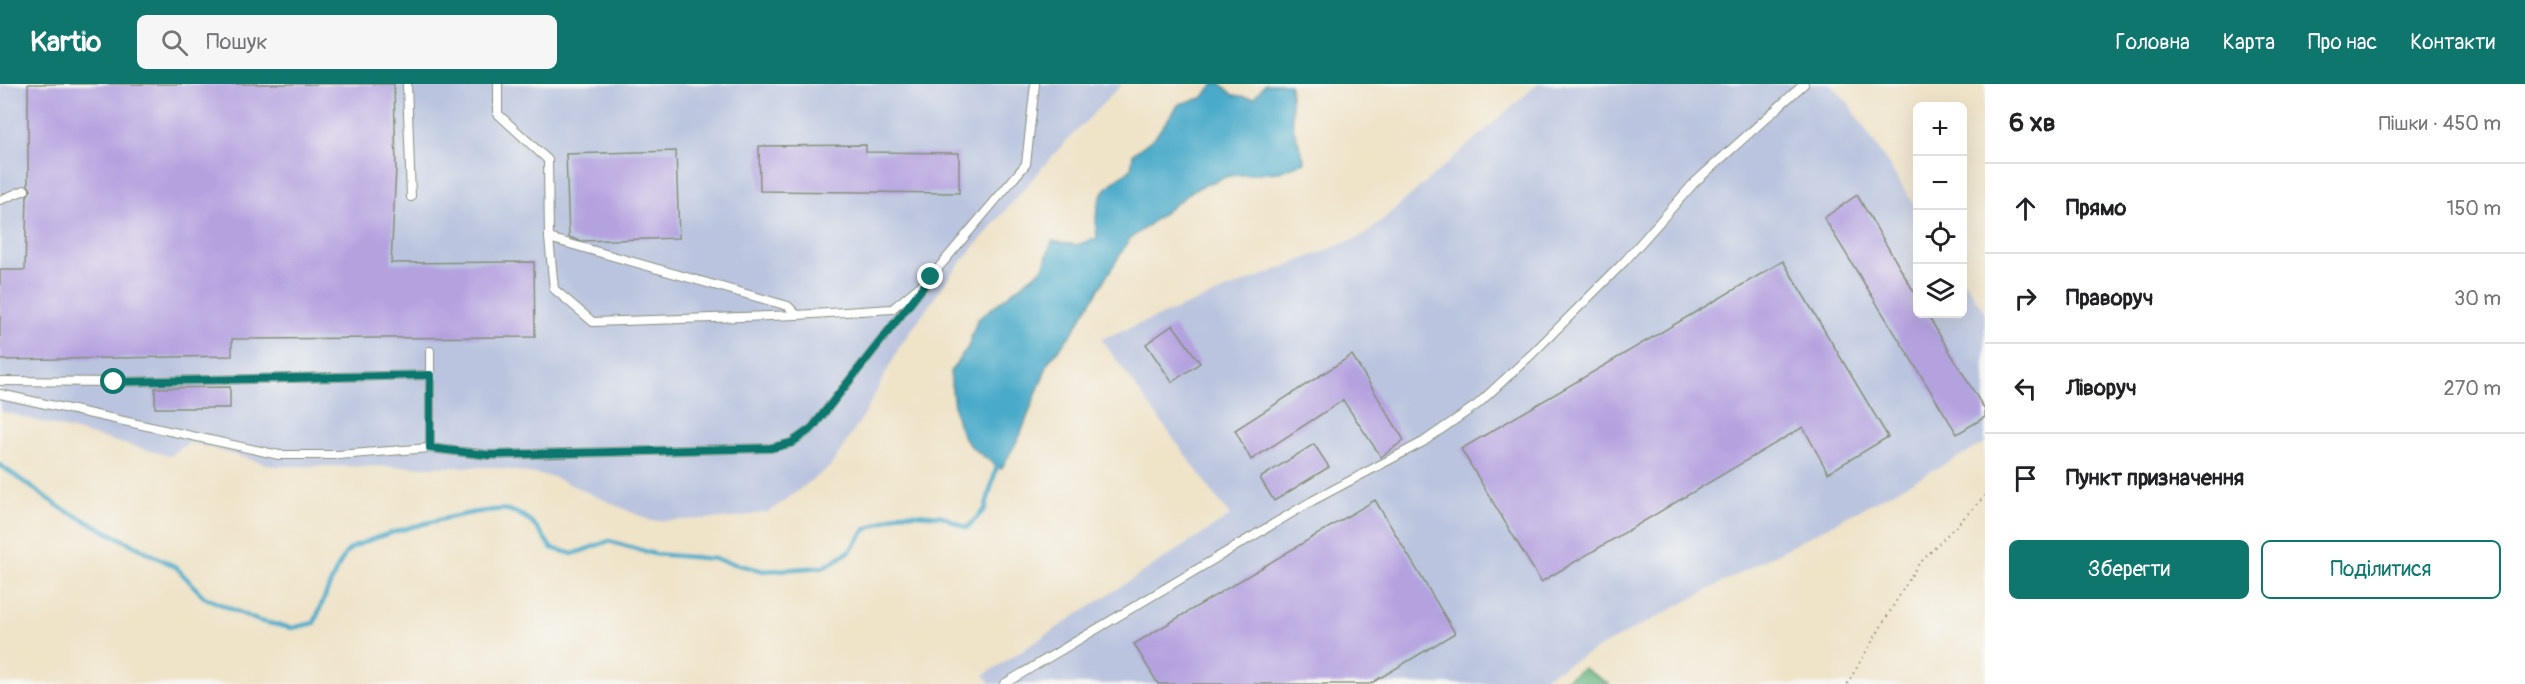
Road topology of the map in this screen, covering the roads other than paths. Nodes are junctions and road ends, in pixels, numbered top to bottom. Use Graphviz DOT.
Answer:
graph roads {
  1 [pos="407,84"];
  2 [pos="498,84"];
  3 [pos="1035,84"];
  4 [pos="1804,84"];
  5 [pos="25,190"];
  6 [pos="411,197"];
  7 [pos="0,200"];
  8 [pos="549,238"];
  9 [pos="931,277"];
  10 [pos="797,315"];
  11 [pos="430,351"];
  12 [pos="430,375"];
  13 [pos="0,381"];
  14 [pos="0,394"];
  15 [pos="430,448"];
  16 [pos="1004,684"];
  1 -- 6 [label="lane"];
  2 -- 8 [label="lane"];
  3 -- 9 [label="lane"];
  4 -- 16 [label="lane"];
  5 -- 7 [label="lane"];
  8 -- 10 [label="lane"];
  8 -- 10 [label="lane"];
  9 -- 10 [label="lane"];
  9 -- 15 [label="lane"];
  11 -- 12 [label="lane"];
  12 -- 13 [label="lane"];
  12 -- 15 [label="lane"];
  14 -- 15 [label="lane"];
}
